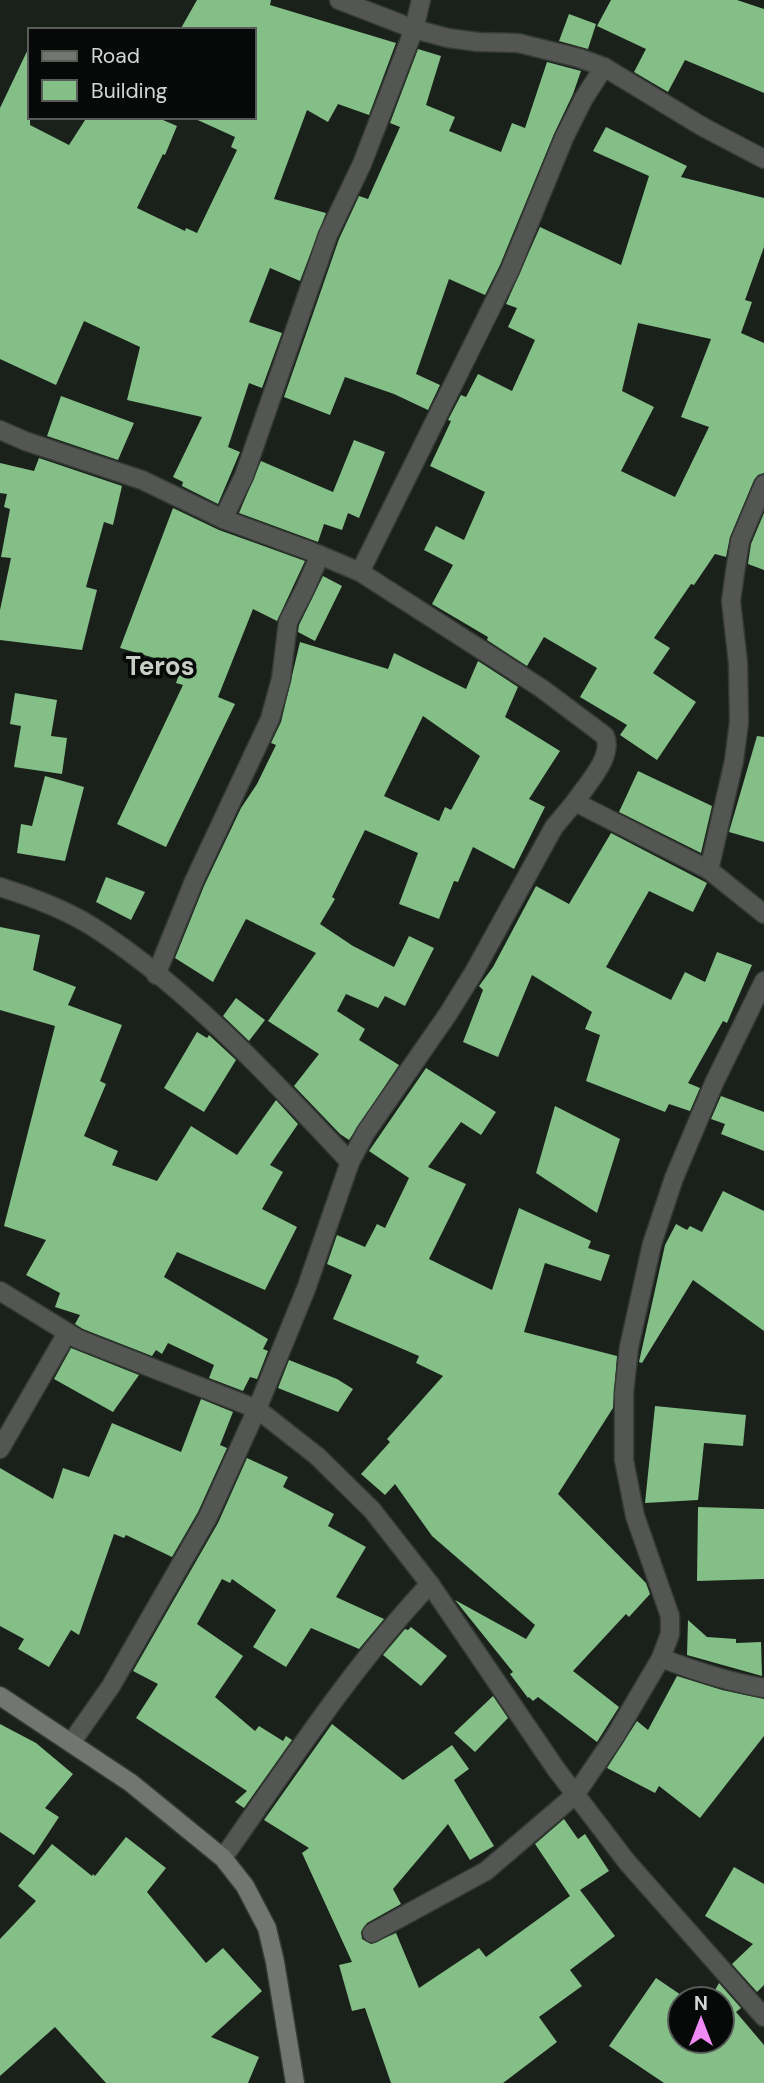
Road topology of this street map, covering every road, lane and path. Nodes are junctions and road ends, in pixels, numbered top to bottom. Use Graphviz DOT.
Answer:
graph roads {
  1 [pos="339,0"];
  2 [pos="421,0"];
  3 [pos="414,29"];
  4 [pos="604,67"];
  5 [pos="764,159"];
  6 [pos="0,430"];
  7 [pos="764,484"];
  8 [pos="223,519"];
  9 [pos="320,555"];
  10 [pos="360,572"];
  11 [pos="575,802"];
  12 [pos="709,870"];
  13 [pos="0,887"];
  14 [pos="764,914"];
  15 [pos="156,975"];
  16 [pos="764,981"];
  17 [pos="350,1162"];
  18 [pos="0,1291"];
  19 [pos="67,1333"];
  20 [pos="257,1409"];
  21 [pos="0,1449"];
  22 [pos="430,1584"];
  23 [pos="661,1658"];
  24 [pos="764,1688"];
  25 [pos="0,1696"];
  26 [pos="71,1743"];
  27 [pos="575,1795"];
  28 [pos="223,1858"];
  29 [pos="372,1933"];
  30 [pos="764,2017"];
  31 [pos="295,2083"];
  1 -- 3 [label="street"];
  2 -- 3 [label="street"];
  3 -- 4 [label="street"];
  3 -- 8 [label="street"];
  4 -- 5 [label="street"];
  4 -- 10 [label="street"];
  6 -- 8 [label="street"];
  7 -- 12 [label="street"];
  8 -- 9 [label="street"];
  9 -- 10 [label="street"];
  9 -- 15 [label="street"];
  10 -- 11 [label="street"];
  11 -- 12 [label="street"];
  11 -- 17 [label="street"];
  12 -- 14 [label="street"];
  13 -- 15 [label="street"];
  15 -- 17 [label="street"];
  16 -- 23 [label="street"];
  17 -- 20 [label="street"];
  18 -- 19 [label="street"];
  19 -- 20 [label="street"];
  19 -- 21 [label="street"];
  20 -- 22 [label="street"];
  20 -- 26 [label="street"];
  22 -- 27 [label="street"];
  22 -- 28 [label="street"];
  23 -- 24 [label="street"];
  23 -- 27 [label="street"];
  25 -- 26 [label="street"];
  26 -- 28 [label="street"];
  27 -- 29 [label="street"];
  27 -- 30 [label="street"];
  28 -- 31 [label="street"];
}
